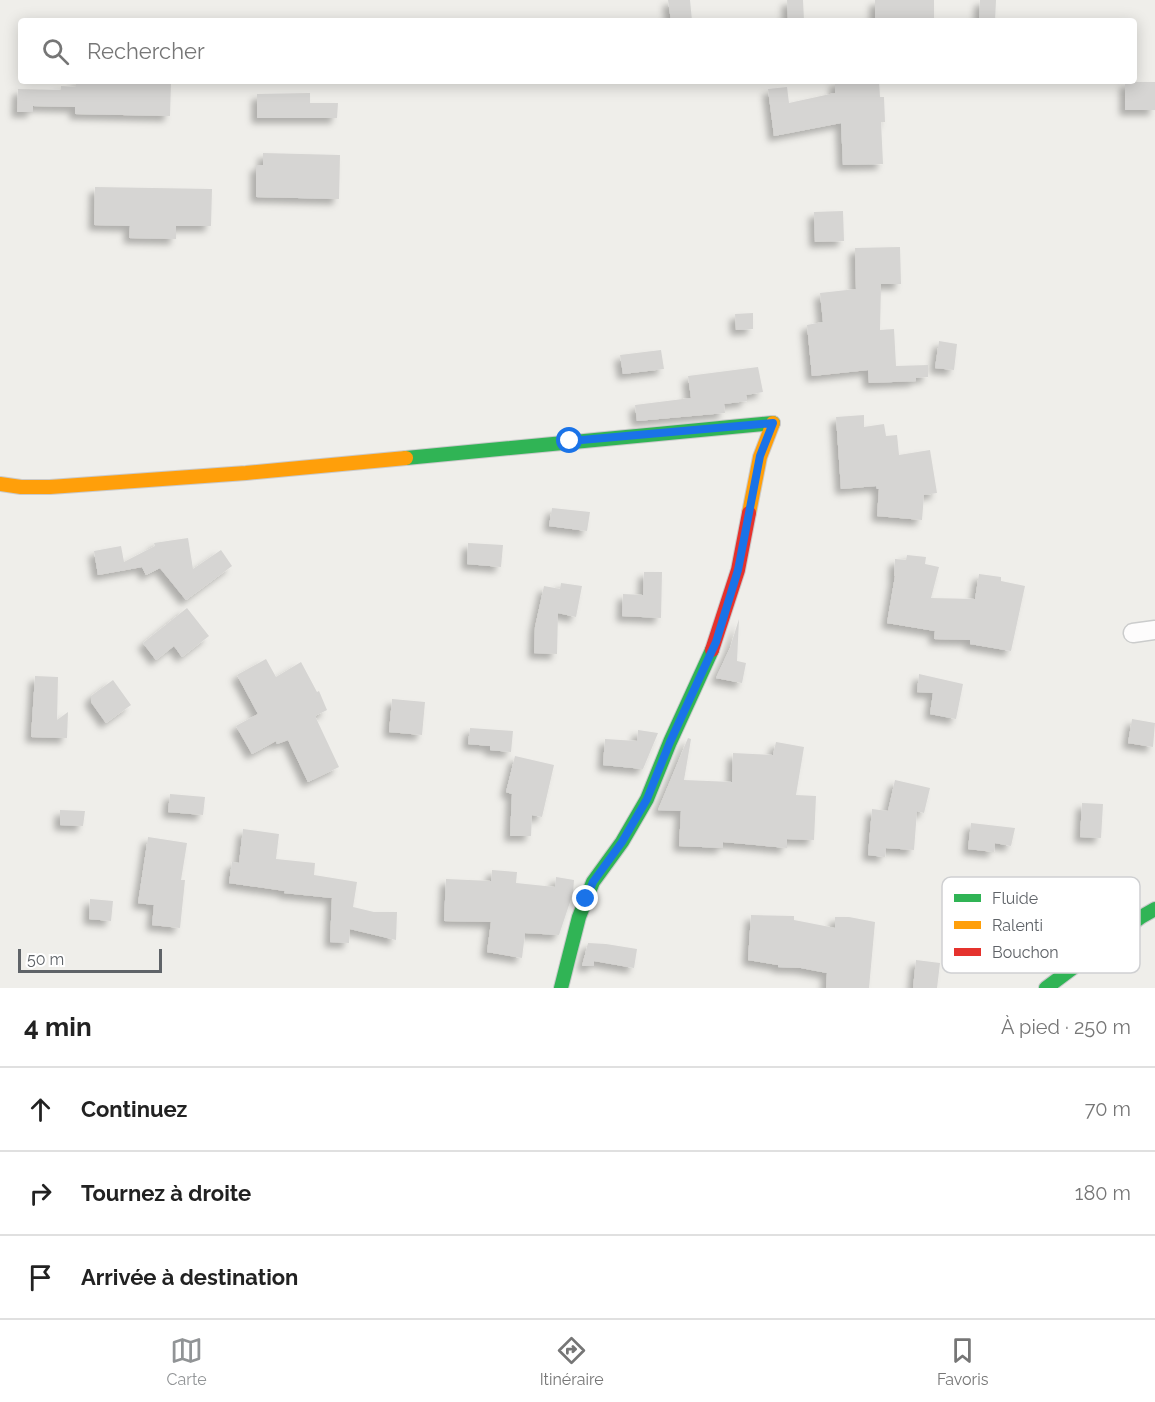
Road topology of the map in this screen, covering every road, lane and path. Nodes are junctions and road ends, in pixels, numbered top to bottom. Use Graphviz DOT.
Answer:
graph roads {
  1 [pos="0,484"];
  2 [pos="1155,630"];
  3 [pos="1132,633"];
  4 [pos="1155,909"];
  5 [pos="1140,917"];
  6 [pos="1067,973"];
  7 [pos="561,988"];
  8 [pos="1046,988"];
  1 -- 7 [label="street"];
  2 -- 3 [label="street"];
  4 -- 5 [label="street"];
  6 -- 8 [label="street"];
}
